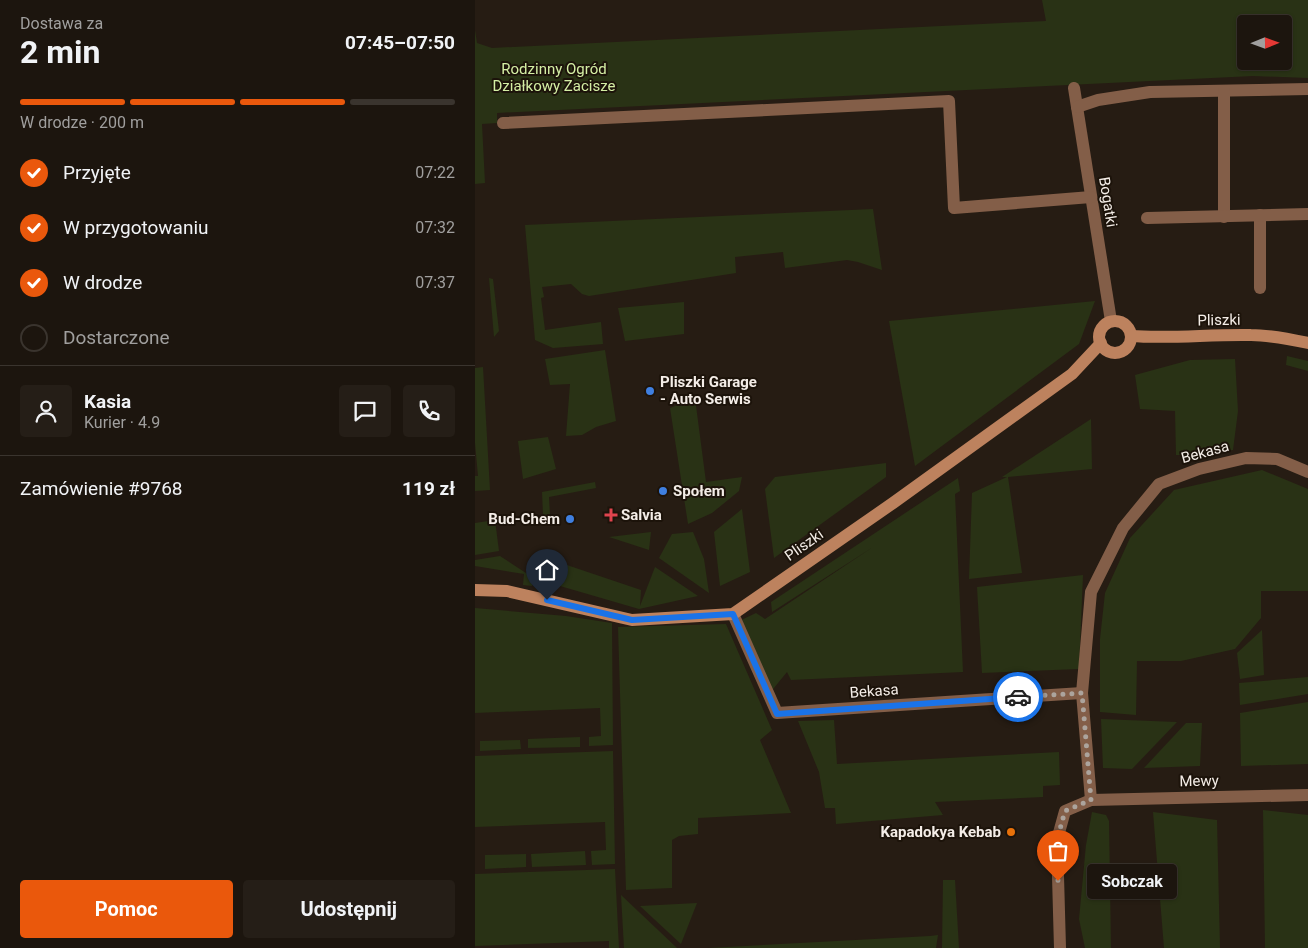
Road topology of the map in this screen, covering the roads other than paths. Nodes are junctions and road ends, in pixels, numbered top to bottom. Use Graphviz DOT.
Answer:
graph roads {
  1 [pos="1074,88"];
  2 [pos="1308,89"];
  3 [pos="1224,91"];
  4 [pos="1077,107"];
  5 [pos="503,123"];
  6 [pos="1091,197"];
  7 [pos="1308,214"];
  8 [pos="1260,215"];
  9 [pos="1224,217"];
  10 [pos="1147,218"];
  11 [pos="1260,288"];
  12 [pos="1111,321"];
  13 [pos="1131,336"];
  14 [pos="1101,343"];
  15 [pos="1308,343"];
  16 [pos="1308,472"];
  17 [pos="475,590"];
  18 [pos="733,614"];
  19 [pos="1082,693"];
  20 [pos="1308,795"];
  21 [pos="1091,800"];
  22 [pos="1060,948"];
  1 -- 4 [label="street, Bogatki"];
  2 -- 3 [label="street"];
  3 -- 4 [label="street"];
  3 -- 9 [label="street"];
  4 -- 6 [label="street, Bogatki"];
  5 -- 6 [label="street"];
  6 -- 12 [label="street, Bogatki"];
  7 -- 8 [label="street"];
  8 -- 9 [label="street"];
  8 -- 11 [label="street"];
  9 -- 10 [label="street"];
  12 -- 13 [label="street"];
  12 -- 14 [label="street, Pliszki"];
  13 -- 14 [label="street"];
  13 -- 15 [label="street, Pliszki"];
  14 -- 18 [label="street, Pliszki"];
  16 -- 19 [label="street, Bekasa"];
  17 -- 18 [label="street"];
  18 -- 19 [label="street, Bekasa"];
  19 -- 21 [label="street, Bekasa"];
  20 -- 21 [label="street, Mewy"];
  21 -- 22 [label="street"];
}
